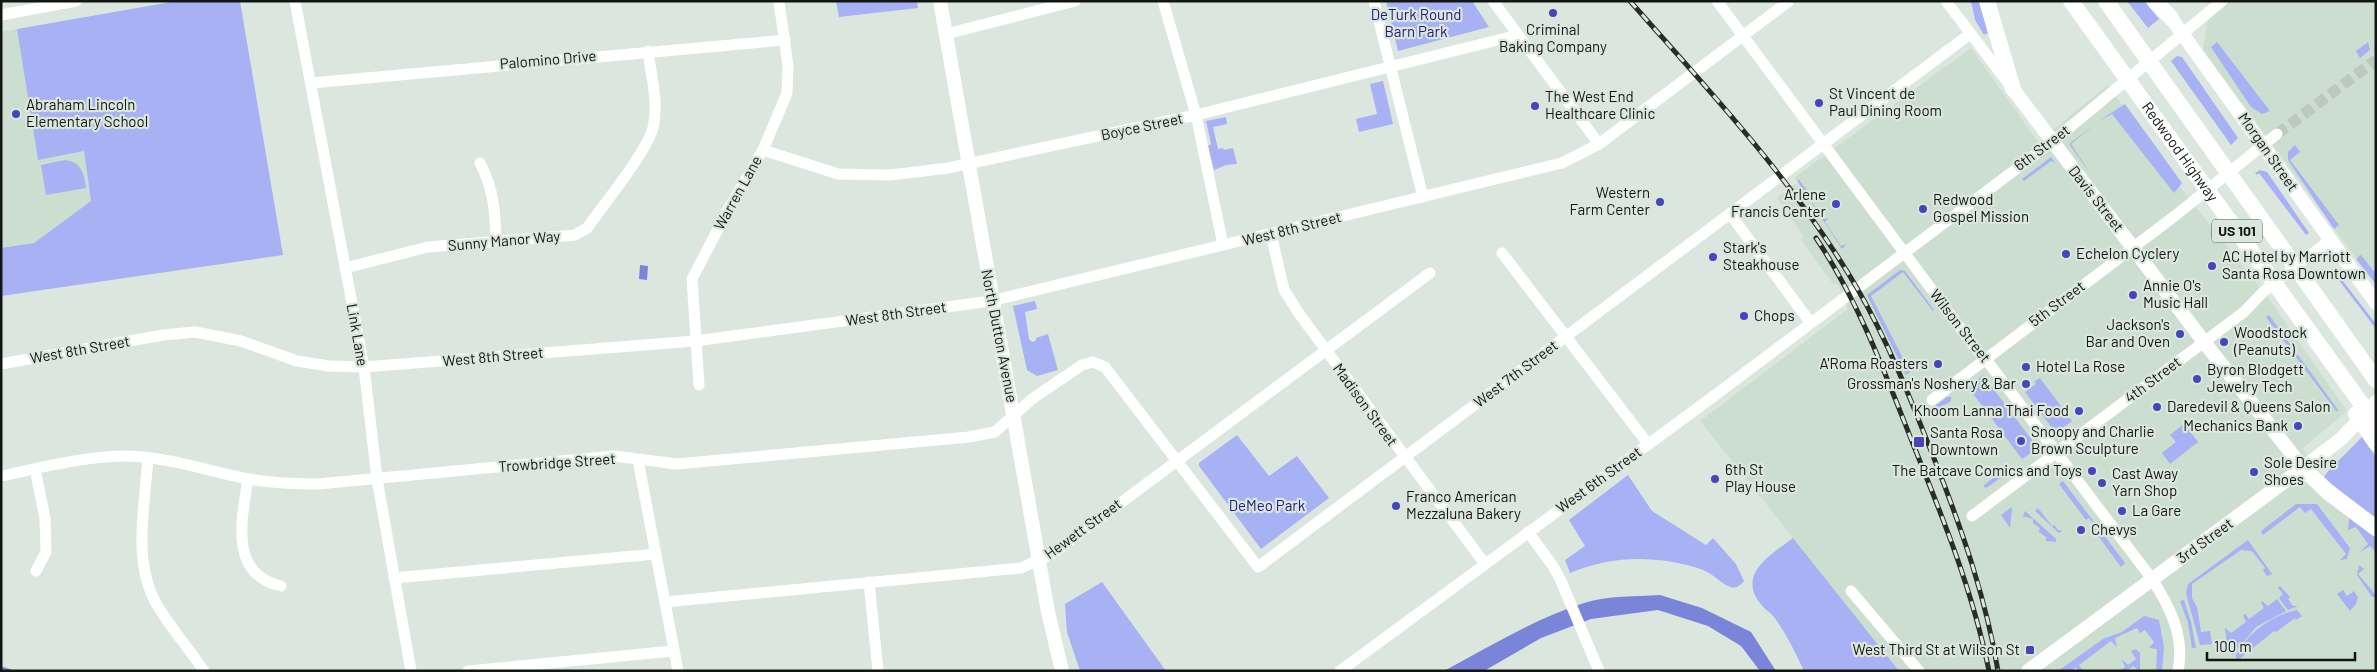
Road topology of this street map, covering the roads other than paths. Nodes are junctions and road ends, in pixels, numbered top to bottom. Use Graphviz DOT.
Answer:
graph roads {
  1 [pos="76,1"];
  2 [pos="295,1"];
  3 [pos="779,1"];
  4 [pos="940,1"];
  5 [pos="1075,1"];
  6 [pos="1163,1"];
  7 [pos="1374,1"];
  8 [pos="1493,1"];
  9 [pos="1717,1"];
  10 [pos="1789,1"];
  11 [pos="1946,1"];
  12 [pos="1987,1"];
  13 [pos="2071,1"];
  14 [pos="2106,1"];
  15 [pos="2156,1"];
  16 [pos="2161,1"];
  17 [pos="2222,1"];
  18 [pos="1,15"];
  19 [pos="2171,18"];
  20 [pos="2183,32"];
  21 [pos="946,34"];
  22 [pos="1970,34"];
  23 [pos="1518,35"];
  24 [pos="1743,36"];
  25 [pos="785,40"];
  26 [pos="648,51"];
  27 [pos="1391,67"];
  28 [pos="311,83"];
  29 [pos="2013,89"];
  30 [pos="1196,115"];
  31 [pos="2277,134"];
  32 [pos="2052,142"];
  33 [pos="1824,143"];
  34 [pos="1599,144"];
  35 [pos="2263,144"];
  36 [pos="762,150"];
  37 [pos="480,163"];
  38 [pos="968,164"];
  39 [pos="1423,198"];
  40 [pos="1730,214"];
  41 [pos="1271,234"];
  42 [pos="2330,240"];
  43 [pos="496,241"];
  44 [pos="1223,245"];
  45 [pos="2134,247"];
  46 [pos="1904,252"];
  47 [pos="1502,253"];
  48 [pos="345,268"];
  49 [pos="1430,273"];
  50 [pos="1857,287"];
  51 [pos="2318,297"];
  52 [pos="992,301"];
  53 [pos="2376,303"];
  54 [pos="2298,316"];
  55 [pos="1810,322"];
  56 [pos="1566,336"];
  57 [pos="695,341"];
  58 [pos="2204,342"];
  59 [pos="1324,350"];
  60 [pos="1985,359"];
  61 [pos="2376,361"];
  62 [pos="1,364"];
  63 [pos="364,367"];
  64 [pos="2376,380"];
  65 [pos="699,385"];
  66 [pos="1932,400"];
  67 [pos="2376,402"];
  68 [pos="1014,416"];
  69 [pos="2376,424"];
  70 [pos="1648,444"];
  71 [pos="2376,444"];
  72 [pos="2056,453"];
  73 [pos="148,458"];
  74 [pos="1404,458"];
  75 [pos="638,460"];
  76 [pos="1176,460"];
  77 [pos="2303,468"];
  78 [pos="35,470"];
  79 [pos="1,476"];
  80 [pos="248,479"];
  81 [pos="377,479"];
  82 [pos="1972,516"];
  83 [pos="2376,528"];
  84 [pos="1528,532"];
  85 [pos="656,554"];
  86 [pos="1040,560"];
  87 [pos="1485,564"];
  88 [pos="36,571"];
  89 [pos="394,578"];
  90 [pos="2152,579"];
  91 [pos="869,582"];
  92 [pos="281,586"];
  93 [pos="1851,591"];
  94 [pos="665,602"];
  95 [pos="673,652"];
  96 [pos="559,666"];
  97 [pos="2178,666"];
  98 [pos="204,671"];
  99 [pos="411,671"];
  100 [pos="468,671"];
  101 [pos="678,671"];
  102 [pos="878,671"];
  103 [pos="1062,671"];
  104 [pos="1340,671"];
  105 [pos="1599,671"];
  106 [pos="1919,671"];
  107 [pos="2028,671"];
  1 -- 18 [label="street"];
  2 -- 28 [label="street, Link Lane"];
  3 -- 25 [label="street, Warren Lane"];
  4 -- 21 [label="main road, North Dutton Avenue"];
  5 -- 21 [label="street"];
  6 -- 30 [label="street"];
  7 -- 27 [label="street"];
  8 -- 23 [label="street"];
  9 -- 24 [label="street, Wilson Street"];
  10 -- 24 [label="street, West 8th Street"];
  11 -- 22 [label="street, Davis Street"];
  12 -- 29 [label="highway"];
  13 -- 54 [label="highway, Redwood Highway / US 101"];
  14 -- 51 [label="highway, Redwood Highway / US 101"];
  15 -- 19 [label="highway"];
  16 -- 19 [label="street, Morgan Street"];
  17 -- 20 [label="street, 6th Street"];
  19 -- 20 [label="main road, Morgan Street"];
  20 -- 32 [label="street, 6th Street"];
  20 -- 35 [label="main road, Morgan Street"];
  21 -- 38 [label="main road, North Dutton Avenue"];
  22 -- 29 [label="street, Davis Street"];
  22 -- 33 [label="street, West 7th Street"];
  23 -- 27 [label="street, Boyce Street"];
  23 -- 34 [label="street"];
  24 -- 33 [label="street, Wilson Street"];
  24 -- 34 [label="street, West 8th Street"];
  25 -- 26 [label="street, Palomino Drive"];
  25 -- 36 [label="street, Warren Lane"];
  26 -- 28 [label="street, Palomino Drive"];
  26 -- 43 [label="street, Sunny Manor Way"];
  27 -- 30 [label="street, Boyce Street"];
  27 -- 39 [label="street"];
  28 -- 48 [label="street, Link Lane"];
  29 -- 32 [label="main road, Davis Street"];
  30 -- 38 [label="street, Boyce Street"];
  30 -- 44 [label="street"];
  31 -- 35 [label="street, 5th Street"];
  32 -- 45 [label="main road, Davis Street"];
  32 -- 46 [label="street, 6th Street"];
  33 -- 40 [label="street, West 7th Street"];
  33 -- 46 [label="street, Wilson Street"];
  34 -- 39 [label="street, West 8th Street"];
  35 -- 42 [label="main road, Morgan Street"];
  35 -- 45 [label="street, 5th Street"];
  36 -- 38 [label="street, Boyce Street"];
  36 -- 57 [label="street, Warren Lane"];
  37 -- 43 [label="street"];
  38 -- 52 [label="main road, North Dutton Avenue"];
  39 -- 41 [label="street, West 8th Street"];
  40 -- 55 [label="street"];
  40 -- 56 [label="street, West 7th Street"];
  41 -- 44 [label="street, West 8th Street"];
  41 -- 59 [label="street, Madison Street"];
  42 -- 53 [label="main road, Morgan Street"];
  42 -- 58 [label="street, 4th Street"];
  43 -- 48 [label="street, Sunny Manor Way"];
  44 -- 52 [label="street, West 8th Street"];
  45 -- 58 [label="main road, Davis Street"];
  45 -- 60 [label="street, 5th Street"];
  46 -- 50 [label="street, 6th Street"];
  46 -- 60 [label="street, Wilson Street"];
  47 -- 56 [label="street"];
  48 -- 63 [label="street, Link Lane"];
  49 -- 59 [label="street, Hewett Street"];
  50 -- 55 [label="street, West 6th Street"];
  51 -- 61 [label="highway"];
  51 -- 64 [label="highway, Redwood Highway / US 101"];
  52 -- 57 [label="street, West 8th Street"];
  52 -- 68 [label="main road, North Dutton Avenue"];
  54 -- 69 [label="highway, Redwood Highway / US 101"];
  54 -- 71 [label="highway"];
  55 -- 70 [label="street, West 6th Street"];
  56 -- 70 [label="street"];
  56 -- 74 [label="street, West 7th Street"];
  57 -- 63 [label="street, West 8th Street"];
  57 -- 65 [label="street, Warren Lane"];
  58 -- 72 [label="street, 4th Street"];
  58 -- 77 [label="main road, Davis Street"];
  59 -- 74 [label="street, Madison Street"];
  59 -- 76 [label="street, Hewett Street"];
  60 -- 66 [label="street, 5th Street"];
  60 -- 72 [label="street, Wilson Street"];
  62 -- 63 [label="street, West 8th Street"];
  63 -- 81 [label="street, Link Lane"];
  67 -- 77 [label="main road, 3rd Street"];
  68 -- 75 [label="street, Trowbridge Street"];
  68 -- 76 [label="street, Trowbridge Street"];
  68 -- 86 [label="main road, North Dutton Avenue"];
  70 -- 84 [label="street, West 6th Street"];
  72 -- 82 [label="street, 4th Street"];
  72 -- 90 [label="street, Wilson Street"];
  73 -- 78 [label="street, Trowbridge Street"];
  73 -- 80 [label="street, Trowbridge Street"];
  73 -- 98 [label="street"];
  74 -- 76 [label="street, West 7th Street"];
  74 -- 87 [label="street, Madison Street"];
  75 -- 81 [label="street, Trowbridge Street"];
  75 -- 85 [label="street"];
  76 -- 86 [label="street, Hewett Street"];
  77 -- 83 [label="highway"];
  77 -- 90 [label="main road, 3rd Street"];
  78 -- 79 [label="street, Trowbridge Street"];
  78 -- 88 [label="street"];
  80 -- 81 [label="street, Trowbridge Street"];
  80 -- 92 [label="street"];
  81 -- 89 [label="street, Link Lane"];
  84 -- 87 [label="street, West 6th Street"];
  84 -- 105 [label="street"];
  85 -- 89 [label="street"];
  85 -- 94 [label="street"];
  86 -- 91 [label="street, Hewett Street"];
  86 -- 103 [label="main road, North Dutton Avenue"];
  87 -- 104 [label="street, West 6th Street"];
  89 -- 99 [label="street, Link Lane"];
  90 -- 97 [label="street, Wilson Street"];
  90 -- 107 [label="main road, 3rd Street"];
  91 -- 94 [label="street, Hewett Street"];
  91 -- 102 [label="street"];
  93 -- 106 [label="street"];
  94 -- 95 [label="street"];
  95 -- 96 [label="street"];
  95 -- 101 [label="street"];
  96 -- 100 [label="street"];
}
